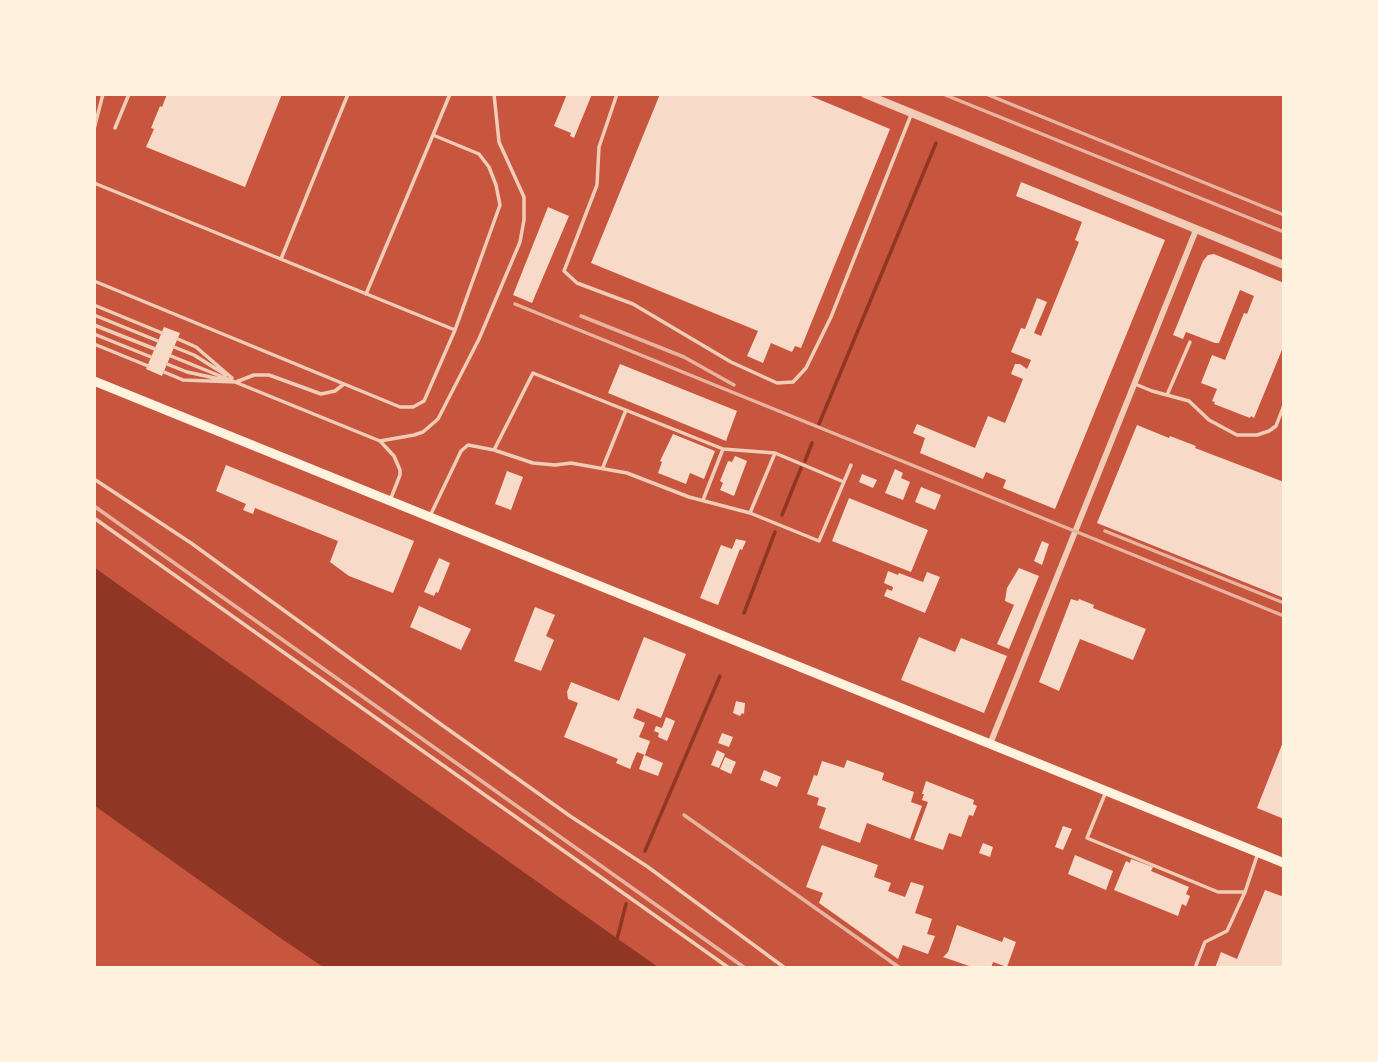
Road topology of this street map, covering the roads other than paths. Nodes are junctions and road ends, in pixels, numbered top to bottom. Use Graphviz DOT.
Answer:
graph roads {
  1 [pos="103,94"];
  2 [pos="129,94"];
  3 [pos="348,94"];
  4 [pos="450,94"];
  5 [pos="494,94"];
  6 [pos="617,94"];
  7 [pos="866,94"];
  8 [pos="912,113"];
  9 [pos="115,128"];
  10 [pos="94,129"];
  11 [pos="433,135"];
  12 [pos="94,183"];
  13 [pos="1196,230"];
  14 [pos="281,259"];
  15 [pos="1283,265"];
  16 [pos="94,281"];
  17 [pos="366,294"];
  18 [pos="94,305"];
  19 [pos="94,315"];
  20 [pos="94,325"];
  21 [pos="455,330"];
  22 [pos="162,333"];
  23 [pos="94,334"];
  24 [pos="178,339"];
  25 [pos="158,341"];
  26 [pos="1190,342"];
  27 [pos="94,344"];
  28 [pos="174,347"];
  29 [pos="155,349"];
  30 [pos="171,356"];
  31 [pos="152,357"];
  32 [pos="167,364"];
  33 [pos="148,366"];
  34 [pos="164,372"];
  35 [pos="94,381"];
  36 [pos="236,382"];
  37 [pos="344,384"];
  38 [pos="1135,384"];
  39 [pos="1167,396"];
  40 [pos="1283,405"];
  41 [pos="625,410"];
  42 [pos="380,440"];
  43 [pos="723,449"];
  44 [pos="494,450"];
  45 [pos="775,453"];
  46 [pos="851,465"];
  47 [pos="602,467"];
  48 [pos="94,479"];
  49 [pos="844,482"];
  50 [pos="703,500"];
  51 [pos="390,501"];
  52 [pos="750,513"];
  53 [pos="430,517"];
  54 [pos="94,518"];
  55 [pos="990,744"];
  56 [pos="1106,792"];
  57 [pos="1258,853"];
  58 [pos="1283,863"];
  59 [pos="1245,892"];
  60 [pos="729,968"];
  61 [pos="785,968"];
  62 [pos="1195,968"];
  1 -- 10 [label="lane"];
  2 -- 9 [label="lane"];
  3 -- 14 [label="lane"];
  4 -- 11 [label="lane"];
  5 -- 42 [label="lane"];
  6 -- 8 [label="lane"];
  7 -- 8 [label="street"];
  8 -- 13 [label="street"];
  11 -- 17 [label="lane"];
  11 -- 21 [label="lane"];
  12 -- 14 [label="lane"];
  13 -- 15 [label="street"];
  13 -- 38 [label="street"];
  14 -- 17 [label="lane"];
  16 -- 37 [label="lane"];
  17 -- 21 [label="lane"];
  18 -- 22 [label="lane"];
  19 -- 25 [label="lane"];
  20 -- 29 [label="lane"];
  21 -- 37 [label="lane"];
  23 -- 31 [label="lane"];
  24 -- 36 [label="lane"];
  26 -- 39 [label="lane"];
  27 -- 33 [label="lane"];
  28 -- 36 [label="lane"];
  30 -- 36 [label="lane"];
  32 -- 36 [label="lane"];
  34 -- 36 [label="lane"];
  35 -- 51 [label="main road"];
  36 -- 37 [label="lane"];
  36 -- 42 [label="lane"];
  38 -- 39 [label="lane"];
  38 -- 55 [label="street"];
  39 -- 40 [label="lane"];
  41 -- 43 [label="lane"];
  41 -- 44 [label="lane"];
  41 -- 47 [label="lane"];
  42 -- 51 [label="lane"];
  43 -- 45 [label="lane"];
  43 -- 50 [label="lane"];
  44 -- 47 [label="lane"];
  44 -- 53 [label="lane"];
  45 -- 49 [label="lane"];
  45 -- 52 [label="lane"];
  46 -- 49 [label="lane"];
  47 -- 50 [label="lane"];
  48 -- 61 [label="lane"];
  49 -- 52 [label="lane"];
  50 -- 52 [label="lane"];
  51 -- 53 [label="main road"];
  53 -- 55 [label="main road"];
  54 -- 60 [label="lane"];
  55 -- 56 [label="main road"];
  56 -- 57 [label="main road"];
  56 -- 59 [label="lane"];
  57 -- 58 [label="main road"];
  57 -- 59 [label="lane"];
  59 -- 62 [label="lane"];
}
